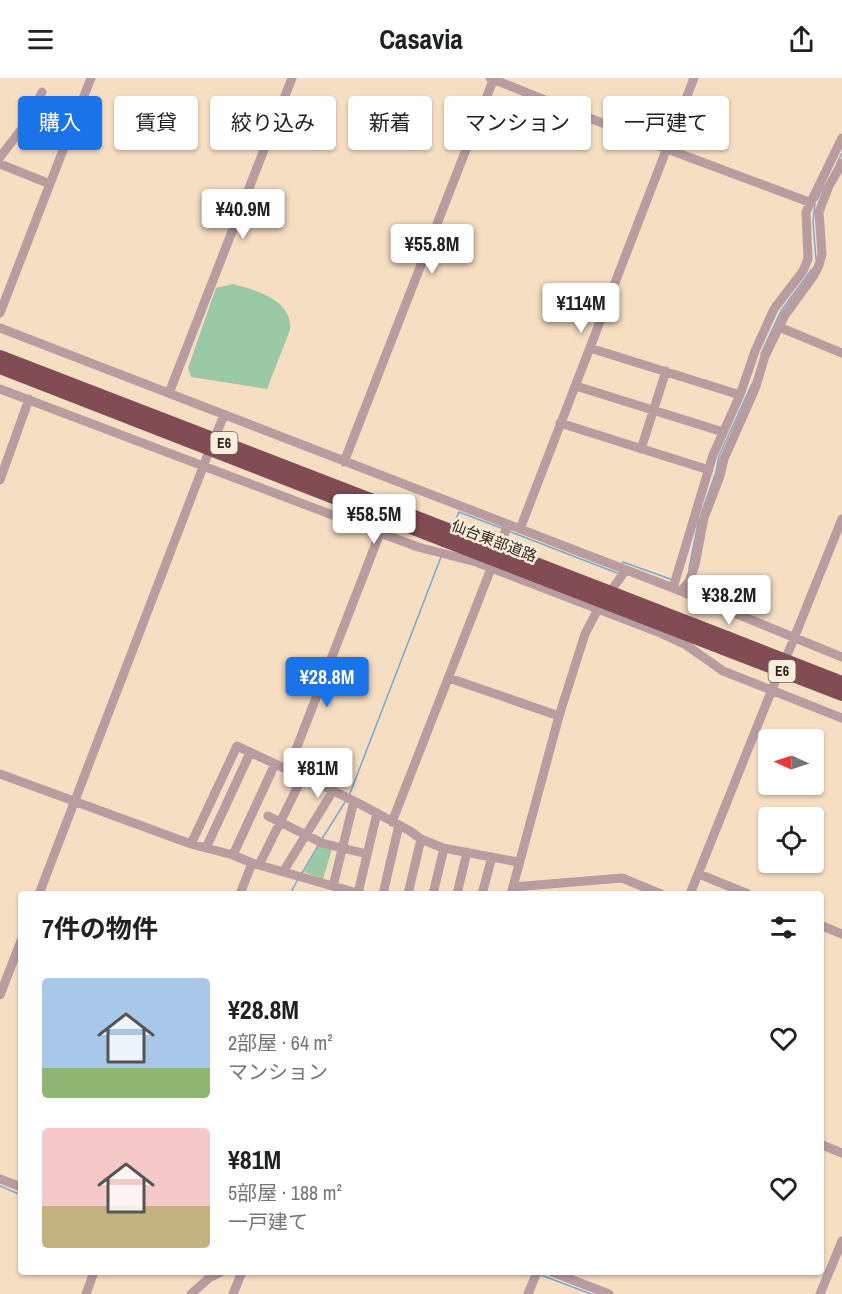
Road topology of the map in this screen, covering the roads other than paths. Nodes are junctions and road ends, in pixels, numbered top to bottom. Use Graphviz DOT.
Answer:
graph roads {
  1 [pos="91,78"];
  2 [pos="292,78"];
  3 [pos="493,78"];
  4 [pos="694,78"];
  5 [pos="42,92"];
  6 [pos="687,96"];
  7 [pos="603,123"];
  8 [pos="842,138"];
  9 [pos="667,150"];
  10 [pos="670,150"];
  11 [pos="0,157"];
  12 [pos="842,163"];
  13 [pos="0,164"];
  14 [pos="50,184"];
  15 [pos="809,202"];
  16 [pos="0,313"];
  17 [pos="779,327"];
  18 [pos="0,328"];
  19 [pos="590,348"];
  20 [pos="842,353"];
  21 [pos="0,357"];
  22 [pos="0,367"];
  23 [pos="666,371"];
  24 [pos="576,386"];
  25 [pos="0,389"];
  26 [pos="169,393"];
  27 [pos="740,395"];
  28 [pos="29,399"];
  29 [pos="654,410"];
  30 [pos="224,415"];
  31 [pos="560,423"];
  32 [pos="218,432"];
  33 [pos="723,432"];
  34 [pos="641,449"];
  35 [pos="208,454"];
  36 [pos="344,462"];
  37 [pos="204,465"];
  38 [pos="709,470"];
  39 [pos="0,480"];
  40 [pos="842,519"];
  41 [pos="507,529"];
  42 [pos="520,529"];
  43 [pos="381,533"];
  44 [pos="445,544"];
  45 [pos="492,568"];
  46 [pos="625,571"];
  47 [pos="676,586"];
  48 [pos="598,609"];
  49 [pos="794,638"];
  50 [pos="725,643"];
  51 [pos="788,653"];
  52 [pos="842,657"];
  53 [pos="777,677"];
  54 [pos="449,678"];
  55 [pos="842,683"];
  56 [pos="772,690"];
  57 [pos="842,694"];
  58 [pos="559,716"];
  59 [pos="842,718"];
  60 [pos="250,753"];
  61 [pos="274,764"];
  62 [pos="288,770"];
  63 [pos="0,774"];
  64 [pos="303,776"];
  65 [pos="333,791"];
  66 [pos="349,799"];
  67 [pos="75,802"];
  68 [pos="377,813"];
  69 [pos="268,816"];
  70 [pos="280,823"];
  71 [pos="396,824"];
  72 [pos="306,836"];
  73 [pos="422,839"];
  74 [pos="191,844"];
  75 [pos="206,848"];
  76 [pos="344,848"];
  77 [pos="444,848"];
  78 [pos="467,852"];
  79 [pos="368,854"];
  80 [pos="233,855"];
  81 [pos="492,857"];
  82 [pos="518,862"];
  83 [pos="256,864"];
  84 [pos="283,872"];
  85 [pos="699,873"];
  86 [pos="333,886"];
  87 [pos="512,890"];
  88 [pos="40,891"];
  89 [pos="242,891"];
  90 [pos="350,891"];
  91 [pos="361,891"];
  92 [pos="384,891"];
  93 [pos="409,891"];
  94 [pos="434,891"];
  95 [pos="458,891"];
  96 [pos="483,891"];
  97 [pos="653,891"];
  98 [pos="691,891"];
  99 [pos="741,891"];
  100 [pos="824,927"];
  101 [pos="842,934"];
  102 [pos="18,949"];
  103 [pos="0,995"];
  104 [pos="824,1146"];
  105 [pos="842,1153"];
  106 [pos="0,1179"];
  107 [pos="18,1186"];
  108 [pos="842,1241"];
  109 [pos="93,1275"];
  110 [pos="215,1275"];
  111 [pos="241,1275"];
  112 [pos="537,1275"];
  113 [pos="560,1275"];
  114 [pos="86,1294"];
  115 [pos="191,1294"];
  116 [pos="233,1294"];
  117 [pos="528,1294"];
  118 [pos="609,1294"];
  119 [pos="820,1294"];
  1 -- 14 [label="street"];
  2 -- 26 [label="street"];
  3 -- 7 [label="street"];
  3 -- 36 [label="street"];
  4 -- 6 [label="street"];
  5 -- 11 [label="street"];
  8 -- 15 [label="street"];
  9 -- 19 [label="street"];
  10 -- 15 [label="street"];
  12 -- 17 [label="street"];
  13 -- 14 [label="street"];
  14 -- 16 [label="street"];
  15 -- 27 [label="street"];
  17 -- 20 [label="street"];
  17 -- 47 [label="street"];
  18 -- 26 [label="street"];
  19 -- 23 [label="street"];
  19 -- 24 [label="street"];
  21 -- 44 [label="highway, 仙台東部道路 / E6"];
  22 -- 44 [label="highway, 仙台東部道路 / E6"];
  23 -- 27 [label="street"];
  23 -- 29 [label="street"];
  24 -- 29 [label="street"];
  24 -- 31 [label="street"];
  25 -- 28 [label="street"];
  26 -- 30 [label="street"];
  27 -- 33 [label="street"];
  28 -- 37 [label="street"];
  28 -- 39 [label="street"];
  29 -- 33 [label="street"];
  29 -- 34 [label="street"];
  30 -- 32 [label="street"];
  30 -- 36 [label="street"];
  31 -- 34 [label="street"];
  31 -- 42 [label="street"];
  33 -- 38 [label="street"];
  34 -- 38 [label="street"];
  35 -- 37 [label="street"];
  36 -- 41 [label="street"];
  37 -- 43 [label="street"];
  37 -- 67 [label="street"];
  38 -- 47 [label="street"];
  40 -- 49 [label="street"];
  41 -- 42 [label="street"];
  41 -- 45 [label="street"];
  42 -- 46 [label="street"];
  43 -- 44 [label="street"];
  43 -- 62 [label="street"];
  44 -- 45 [label="street"];
  44 -- 50 [label="highway, 仙台東部道路 / E6, bridge"];
  45 -- 48 [label="street"];
  45 -- 54 [label="street"];
  46 -- 47 [label="street"];
  46 -- 48 [label="street"];
  47 -- 49 [label="street"];
  48 -- 56 [label="street"];
  48 -- 58 [label="street"];
  49 -- 51 [label="street"];
  49 -- 52 [label="street"];
  50 -- 55 [label="highway, 仙台東部道路 / E6"];
  50 -- 57 [label="highway, 仙台東部道路 / E6"];
  53 -- 56 [label="street"];
  54 -- 58 [label="street"];
  54 -- 71 [label="street"];
  56 -- 59 [label="street"];
  56 -- 85 [label="street"];
  58 -- 82 [label="street"];
  60 -- 61 [label="street"];
  60 -- 74 [label="street"];
  60 -- 75 [label="street"];
  61 -- 62 [label="street"];
  61 -- 80 [label="street"];
  62 -- 64 [label="street"];
  63 -- 67 [label="street"];
  64 -- 65 [label="street"];
  64 -- 70 [label="street"];
  65 -- 66 [label="street"];
  65 -- 72 [label="street"];
  66 -- 68 [label="street"];
  66 -- 76 [label="street"];
  67 -- 74 [label="street"];
  67 -- 88 [label="street"];
  68 -- 71 [label="street"];
  68 -- 79 [label="street"];
  69 -- 70 [label="street"];
  70 -- 72 [label="street"];
  70 -- 83 [label="street"];
  71 -- 73 [label="street"];
  71 -- 92 [label="street"];
  72 -- 76 [label="street"];
  72 -- 84 [label="street"];
  73 -- 77 [label="street"];
  73 -- 93 [label="street"];
  74 -- 75 [label="street"];
  75 -- 80 [label="street"];
  76 -- 79 [label="street"];
  76 -- 86 [label="street"];
  77 -- 78 [label="street"];
  77 -- 94 [label="street"];
  78 -- 81 [label="street"];
  78 -- 95 [label="street"];
  79 -- 91 [label="street"];
  80 -- 83 [label="street"];
  81 -- 82 [label="street"];
  81 -- 96 [label="street"];
  82 -- 87 [label="street"];
  83 -- 84 [label="street"];
  83 -- 89 [label="street"];
  84 -- 86 [label="street"];
  85 -- 98 [label="street"];
  85 -- 99 [label="street"];
  86 -- 90 [label="street"];
  87 -- 97 [label="street"];
  100 -- 101 [label="street"];
  102 -- 103 [label="street"];
  104 -- 105 [label="street"];
  106 -- 107 [label="street"];
  108 -- 119 [label="street"];
  109 -- 114 [label="street"];
  110 -- 115 [label="street"];
  111 -- 116 [label="street"];
  112 -- 117 [label="street"];
  113 -- 118 [label="street"];
}
